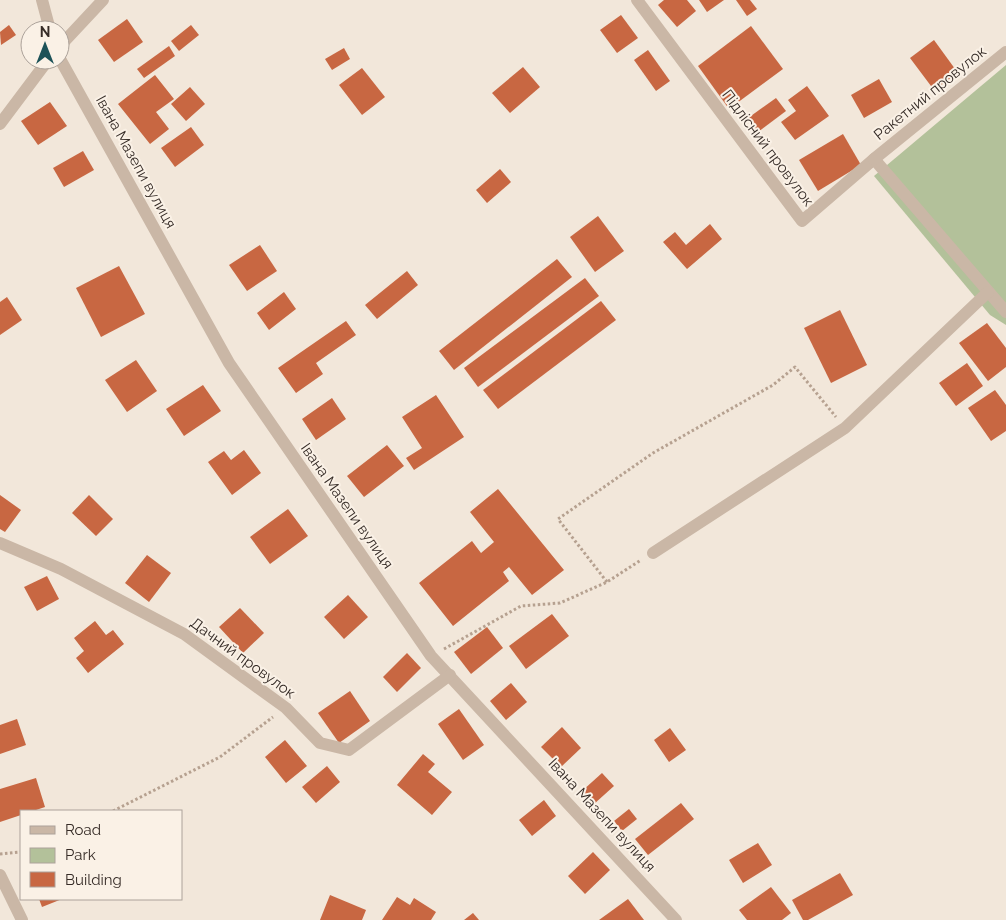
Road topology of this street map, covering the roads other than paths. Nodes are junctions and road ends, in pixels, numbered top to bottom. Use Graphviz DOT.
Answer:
graph roads {
  1 [pos="42,0"];
  2 [pos="104,0"];
  3 [pos="637,0"];
  4 [pos="47,20"];
  5 [pos="70,36"];
  6 [pos="1006,52"];
  7 [pos="40,70"];
  8 [pos="66,70"];
  9 [pos="0,124"];
  10 [pos="874,159"];
  11 [pos="988,292"];
  12 [pos="1006,312"];
  13 [pos="0,543"];
  14 [pos="653,553"];
  15 [pos="450,674"];
  16 [pos="0,875"];
  17 [pos="22,920"];
  18 [pos="676,920"];
  1 -- 4 [label="street"];
  2 -- 5 [label="street"];
  3 -- 10 [label="street, Підлісний провулок"];
  6 -- 10 [label="street, Ракетний провулок"];
  7 -- 9 [label="street"];
  8 -- 15 [label="street, Івана Мазепи вулиця"];
  10 -- 11 [label="street"];
  11 -- 12 [label="street"];
  11 -- 14 [label="street"];
  13 -- 15 [label="street, Дачний провулок"];
  15 -- 18 [label="street, Івана Мазепи вулиця"];
  16 -- 17 [label="street"];
}
